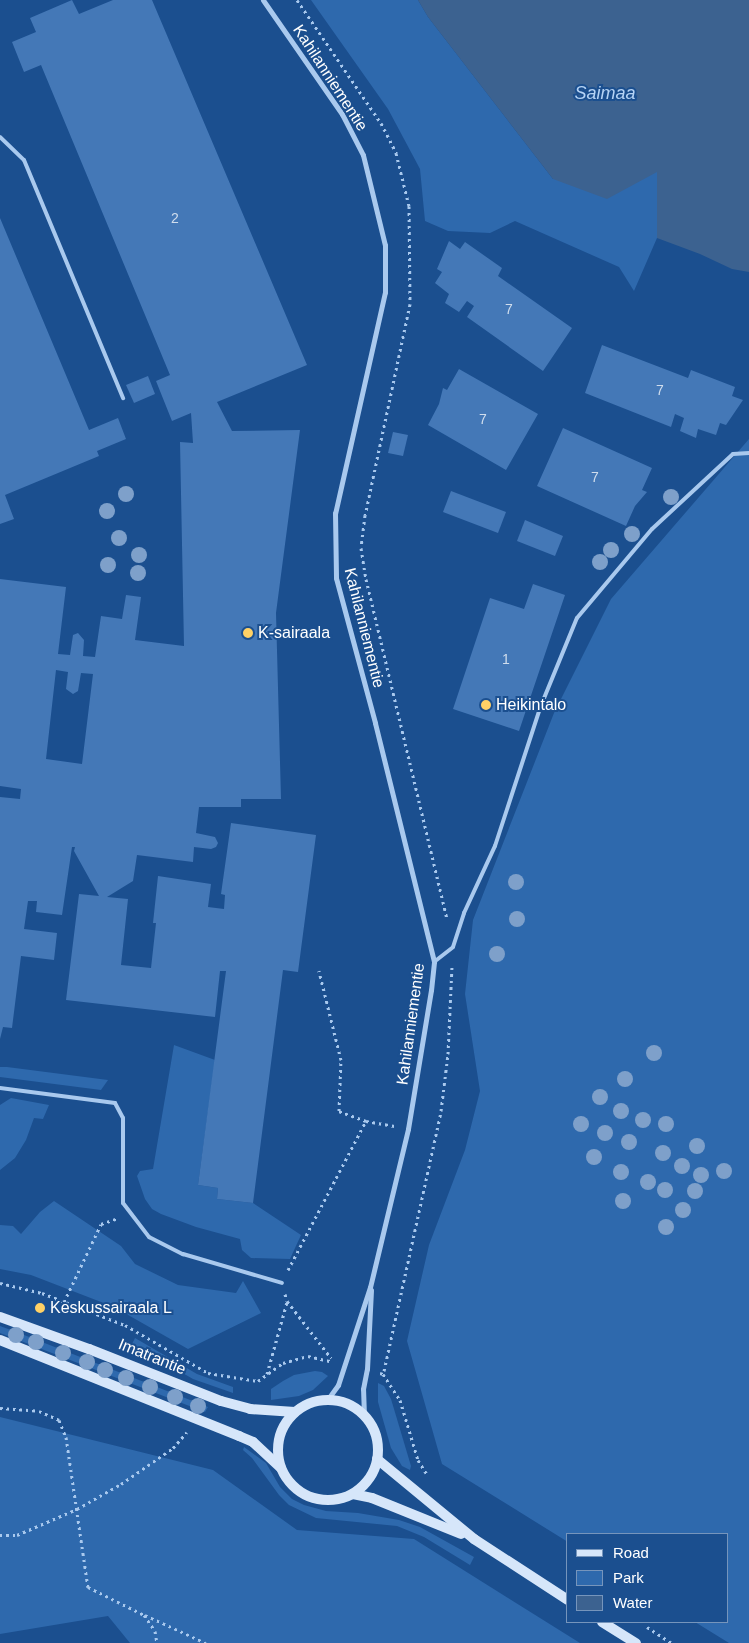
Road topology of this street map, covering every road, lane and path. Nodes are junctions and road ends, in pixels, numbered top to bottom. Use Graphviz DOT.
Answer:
graph roads {
  1 [pos="263,0"];
  2 [pos="297,0"];
  3 [pos="0,137"];
  4 [pos="123,398"];
  5 [pos="749,453"];
  6 [pos="454,947"];
  7 [pos="434,962"];
  8 [pos="319,971"];
  9 [pos="0,1088"];
  10 [pos="366,1121"];
  11 [pos="408,1129"];
  12 [pos="132,1214"];
  13 [pos="0,1283"];
  14 [pos="282,1283"];
  15 [pos="370,1287"];
  16 [pos="287,1301"];
  17 [pos="64,1302"];
  18 [pos="0,1317"];
  19 [pos="0,1340"];
  20 [pos="367,1369"];
  21 [pos="267,1374"];
  22 [pos="383,1374"];
  23 [pos="327,1400"];
  24 [pos="0,1408"];
  25 [pos="295,1412"];
  26 [pos="364,1416"];
  27 [pos="188,1432"];
  28 [pos="377,1459"];
  29 [pos="281,1468"];
  30 [pos="431,1482"];
  31 [pos="353,1494"];
  32 [pos="77,1509"];
  33 [pos="0,1535"];
  34 [pos="474,1539"];
  35 [pos="566,1599"];
  36 [pos="144,1615"];
  37 [pos="604,1623"];
  38 [pos="640,1623"];
  39 [pos="157,1643"];
  40 [pos="206,1643"];
  41 [pos="636,1643"];
  42 [pos="672,1643"];
  1 -- 7 [label="street, Kahilanniementie"];
  2 -- 6 [label="path"];
  3 -- 4 [label="lane"];
  5 -- 6 [label="lane"];
  6 -- 7 [label="lane"];
  6 -- 22 [label="path"];
  7 -- 11 [label="street, Kahilanniementie"];
  8 -- 10 [label="path"];
  9 -- 12 [label="lane"];
  10 -- 11 [label="path"];
  10 -- 14 [label="path"];
  11 -- 15 [label="street, Kahilanniementie"];
  12 -- 14 [label="lane"];
  12 -- 17 [label="path"];
  13 -- 17 [label="path"];
  14 -- 16 [label="path"];
  15 -- 20 [label="street, Kahilanniementie"];
  15 -- 23 [label="street, Kahilanniementie"];
  16 -- 21 [label="path"];
  16 -- 21 [label="path"];
  17 -- 21 [label="path"];
  18 -- 25 [label="street, Imatrantie"];
  19 -- 29 [label="street"];
  20 -- 22 [label="path"];
  20 -- 26 [label="street, Kahilanniementie"];
  22 -- 30 [label="path"];
  23 -- 25 [label="street"];
  23 -- 26 [label="street"];
  24 -- 32 [label="path"];
  25 -- 29 [label="street"];
  26 -- 28 [label="street"];
  27 -- 32 [label="path"];
  28 -- 31 [label="street"];
  28 -- 34 [label="street"];
  29 -- 31 [label="street"];
  31 -- 34 [label="street"];
  32 -- 33 [label="path"];
  32 -- 36 [label="path"];
  34 -- 35 [label="street"];
  36 -- 39 [label="path"];
  36 -- 40 [label="path"];
  37 -- 41 [label="street"];
  38 -- 42 [label="path"];
}
